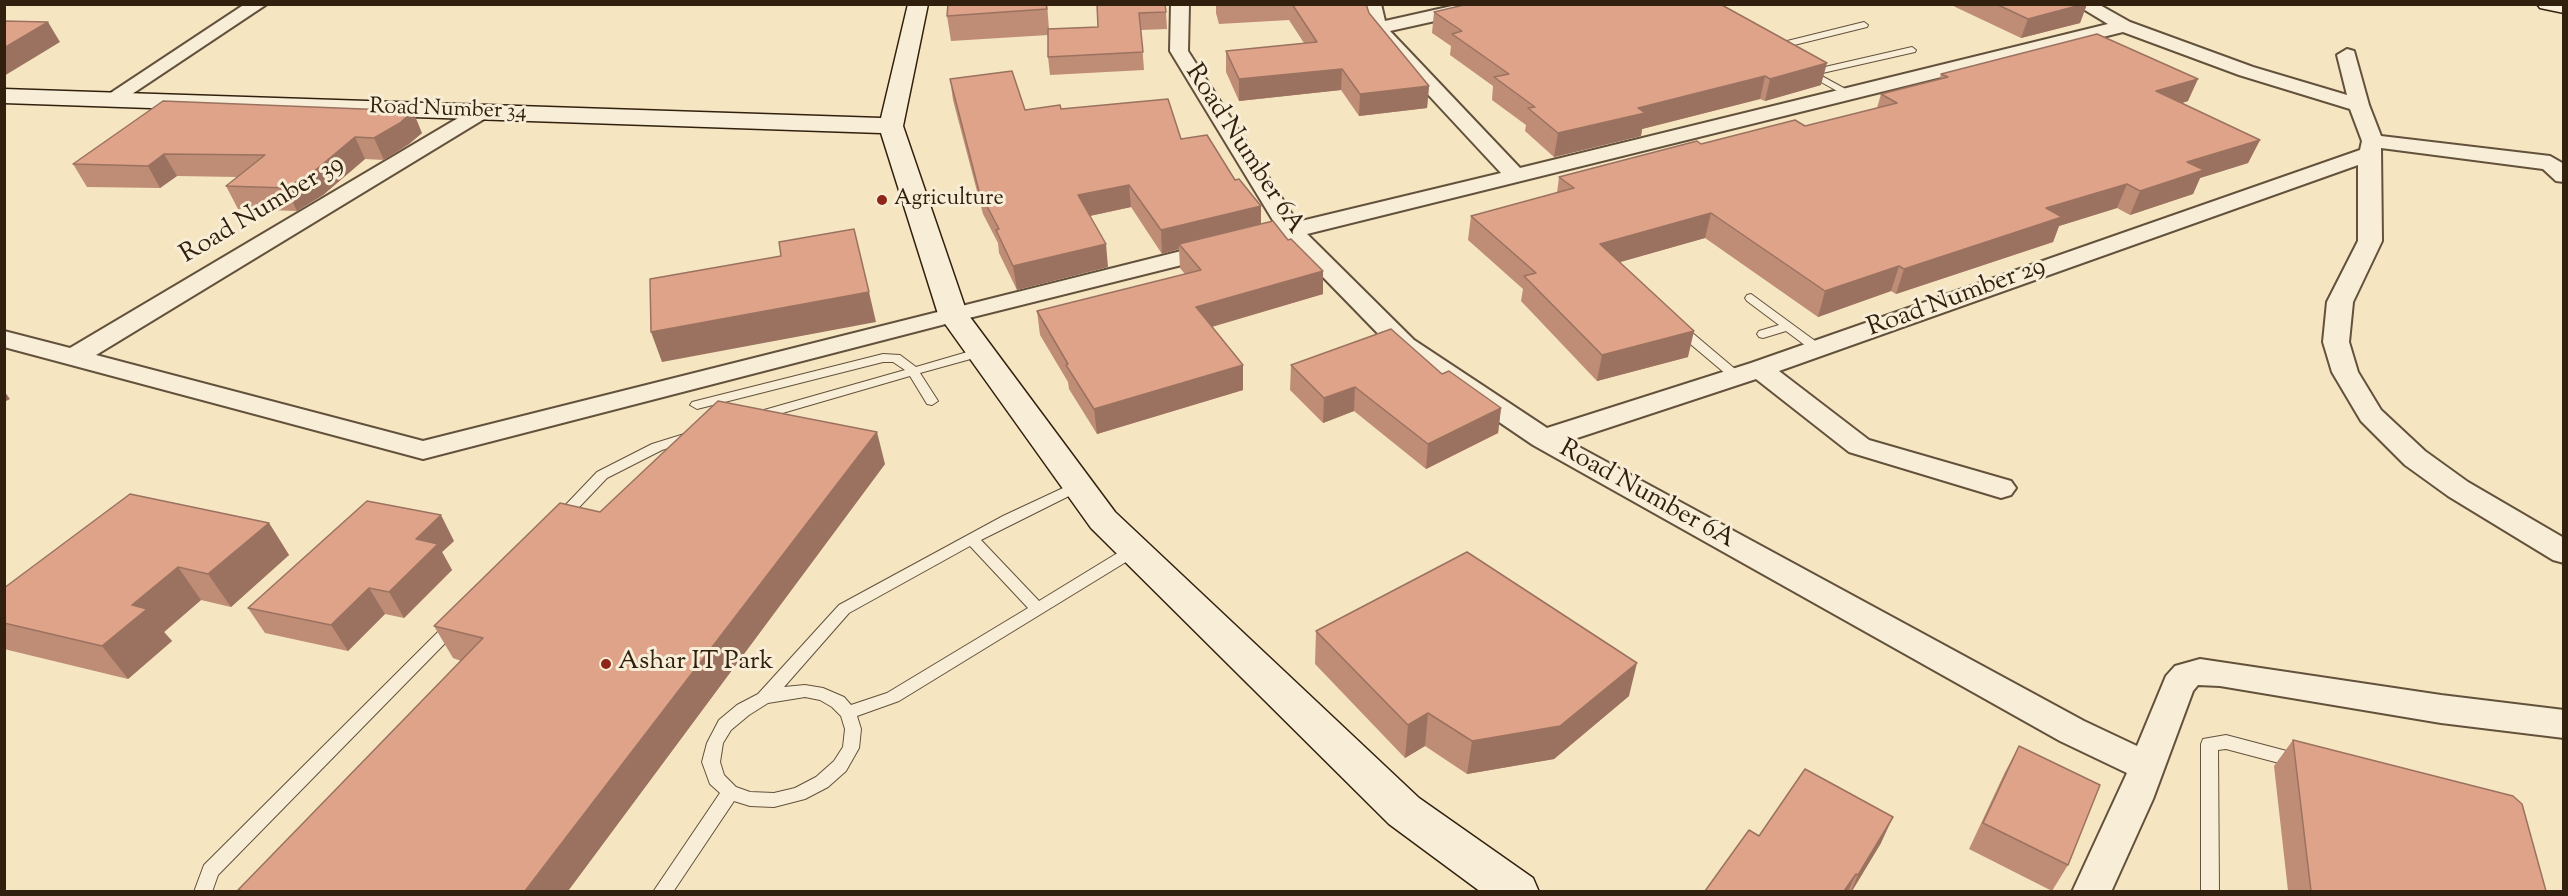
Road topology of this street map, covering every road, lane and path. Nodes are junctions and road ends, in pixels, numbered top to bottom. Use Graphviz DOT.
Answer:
graph roads {
  1 [pos="258,4"];
  2 [pos="918,4"];
  3 [pos="1180,4"];
  4 [pos="1372,4"];
  5 [pos="1489,4"];
  6 [pos="2084,4"];
  7 [pos="2547,4"];
  8 [pos="2564,7"];
  9 [pos="1864,25"];
  10 [pos="2124,26"];
  11 [pos="1377,28"];
  12 [pos="1912,50"];
  13 [pos="2347,55"];
  14 [pos="1781,57"];
  15 [pos="1800,68"];
  16 [pos="1810,73"];
  17 [pos="1848,94"];
  18 [pos="4,96"];
  19 [pos="110,100"];
  20 [pos="2359,105"];
  21 [pos="482,112"];
  22 [pos="891,126"];
  23 [pos="2371,147"];
  24 [pos="1516,176"];
  25 [pos="2564,176"];
  26 [pos="1292,232"];
  27 [pos="1752,298"];
  28 [pos="953,314"];
  29 [pos="1672,322"];
  30 [pos="1788,326"];
  31 [pos="1763,334"];
  32 [pos="4,339"];
  33 [pos="1818,349"];
  34 [pos="981,352"];
  35 [pos="73,358"];
  36 [pos="914,371"];
  37 [pos="1748,373"];
  38 [pos="932,401"];
  39 [pos="698,405"];
  40 [pos="743,420"];
  41 [pos="710,430"];
  42 [pos="1543,439"];
  43 [pos="1078,486"];
  44 [pos="2001,488"];
  45 [pos="552,526"];
  46 [pos="972,540"];
  47 [pos="1134,550"];
  48 [pos="2564,552"];
  49 [pos="1038,609"];
  50 [pos="460,618"];
  51 [pos="764,698"];
  52 [pos="848,713"];
  53 [pos="2564,724"];
  54 [pos="2146,766"];
  55 [pos="2316,766"];
  56 [pos="730,792"];
  57 [pos="203,891"];
  58 [pos="662,891"];
  59 [pos="1517,891"];
  60 [pos="2091,891"];
  61 [pos="2210,891"];
  1 -- 19 [label="street"];
  2 -- 22 [label="street"];
  3 -- 26 [label="street, Road Number 6A"];
  4 -- 11 [label="street"];
  5 -- 11 [label="street"];
  6 -- 10 [label="street"];
  7 -- 8 [label="street"];
  9 -- 14 [label="lane"];
  10 -- 17 [label="street"];
  10 -- 20 [label="street"];
  11 -- 24 [label="street"];
  12 -- 16 [label="lane"];
  13 -- 20 [label="street"];
  15 -- 16 [label="lane"];
  16 -- 17 [label="lane"];
  17 -- 24 [label="street"];
  18 -- 19 [label="street, Road Number 34"];
  19 -- 21 [label="street, Road Number 34"];
  20 -- 23 [label="street"];
  21 -- 22 [label="street, Road Number 34"];
  21 -- 35 [label="street, Road Number 39"];
  22 -- 28 [label="street"];
  23 -- 25 [label="street"];
  23 -- 33 [label="street, Road Number 29"];
  23 -- 48 [label="street"];
  24 -- 26 [label="street"];
  26 -- 28 [label="street"];
  26 -- 42 [label="street, Road Number 6A"];
  27 -- 30 [label="lane"];
  28 -- 34 [label="street"];
  28 -- 35 [label="street"];
  29 -- 37 [label="lane"];
  30 -- 31 [label="lane"];
  30 -- 33 [label="lane"];
  32 -- 35 [label="street"];
  33 -- 37 [label="street, Road Number 29"];
  34 -- 36 [label="lane"];
  34 -- 43 [label="street"];
  36 -- 38 [label="lane"];
  36 -- 39 [label="lane"];
  36 -- 40 [label="lane"];
  37 -- 42 [label="street, Road Number 29"];
  37 -- 44 [label="street"];
  41 -- 45 [label="lane"];
  42 -- 54 [label="street, Road Number 6A"];
  43 -- 46 [label="lane"];
  43 -- 47 [label="street"];
  46 -- 49 [label="lane"];
  46 -- 51 [label="lane"];
  47 -- 49 [label="lane"];
  47 -- 59 [label="street"];
  49 -- 52 [label="lane"];
  50 -- 57 [label="lane"];
  51 -- 52 [label="lane"];
  51 -- 56 [label="lane"];
  52 -- 56 [label="lane"];
  53 -- 54 [label="street"];
  54 -- 60 [label="street"];
  55 -- 61 [label="lane"];
  56 -- 58 [label="lane"];
}
